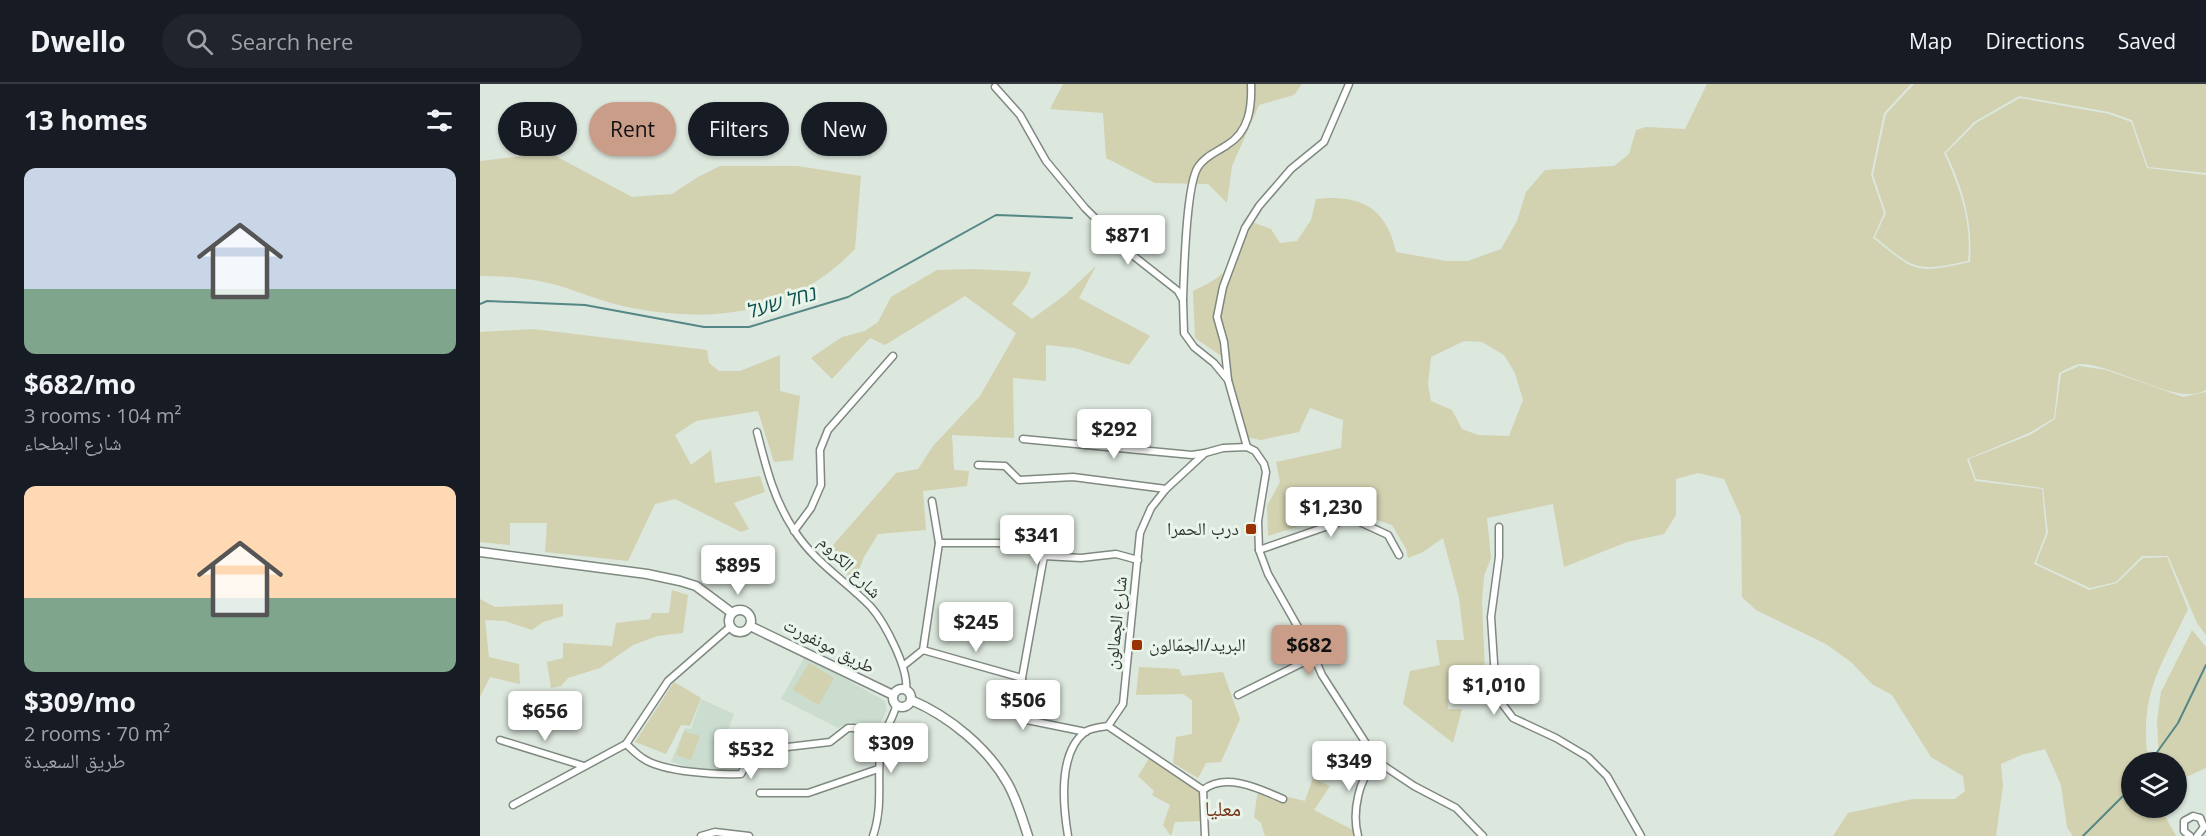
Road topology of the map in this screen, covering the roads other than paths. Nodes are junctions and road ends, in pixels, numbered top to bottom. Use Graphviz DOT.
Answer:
graph roads {
  1 [pos="1251,84"];
  2 [pos="1349,84"];
  3 [pos="995,87"];
  4 [pos="1183,300"];
  5 [pos="893,356"];
  6 [pos="1228,380"];
  7 [pos="757,432"];
  8 [pos="1023,439"];
  9 [pos="1247,447"];
  10 [pos="1205,453"];
  11 [pos="978,465"];
  12 [pos="1166,489"];
  13 [pos="932,501"];
  14 [pos="1499,527"];
  15 [pos="794,531"];
  16 [pos="939,543"];
  17 [pos="1259,550"];
  18 [pos="480,552"];
  19 [pos="1399,555"];
  20 [pos="1044,556"];
  21 [pos="1138,560"];
  22 [pos="732,613"];
  23 [pos="750,626"];
  24 [pos="730,627"];
  25 [pos="923,650"];
  26 [pos="1314,657"];
  27 [pos="903,666"];
  28 [pos="1022,678"];
  29 [pos="906,690"];
  30 [pos="893,695"];
  31 [pos="1238,695"];
  32 [pos="911,700"];
  33 [pos="896,706"];
  34 [pos="1108,726"];
  35 [pos="1086,732"];
  36 [pos="500,740"];
  37 [pos="881,742"];
  38 [pos="626,744"];
  39 [pos="1378,762"];
  40 [pos="584,766"];
  41 [pos="878,769"];
  42 [pos="1203,790"];
  43 [pos="760,794"];
  44 [pos="1283,799"];
  45 [pos="513,805"];
  46 [pos="2203,816"];
  47 [pos="701,836"];
  48 [pos="749,836"];
  49 [pos="873,836"];
  50 [pos="1028,836"];
  51 [pos="1068,836"];
  52 [pos="1205,836"];
  53 [pos="1358,836"];
  54 [pos="1483,836"];
  55 [pos="1641,836"];
  56 [pos="2190,836"];
  57 [pos="2197,836"];
  1 -- 4 [label="street"];
  2 -- 6 [label="street"];
  3 -- 4 [label="street"];
  4 -- 6 [label="street"];
  5 -- 15 [label="street"];
  6 -- 9 [label="street"];
  7 -- 15 [label="street, شارع الكروم"];
  8 -- 10 [label="street"];
  9 -- 10 [label="street"];
  9 -- 17 [label="street"];
  10 -- 12 [label="street, شارع الجمالون"];
  11 -- 12 [label="street"];
  12 -- 21 [label="street, شارع الجمالون"];
  13 -- 16 [label="street"];
  14 -- 55 [label="street"];
  15 -- 27 [label="street, شارع الكروم"];
  16 -- 20 [label="street"];
  16 -- 25 [label="street"];
  17 -- 19 [label="street"];
  17 -- 26 [label="street"];
  18 -- 22 [label="main road"];
  20 -- 21 [label="street"];
  20 -- 28 [label="street"];
  21 -- 34 [label="street, شارع الجمالون"];
  22 -- 23 [label="main road"];
  22 -- 24 [label="main road"];
  23 -- 24 [label="main road"];
  23 -- 30 [label="main road, طريق مونفورت"];
  24 -- 38 [label="street"];
  25 -- 27 [label="street"];
  25 -- 28 [label="street"];
  26 -- 31 [label="street"];
  26 -- 39 [label="street"];
  27 -- 29 [label="street, شارع الكروم"];
  28 -- 35 [label="street"];
  29 -- 30 [label="main road"];
  29 -- 32 [label="main road"];
  30 -- 33 [label="main road"];
  32 -- 33 [label="main road"];
  32 -- 50 [label="main road"];
  33 -- 37 [label="street"];
  34 -- 35 [label="street"];
  34 -- 42 [label="street"];
  35 -- 51 [label="street"];
  36 -- 40 [label="street"];
  37 -- 38 [label="street"];
  37 -- 41 [label="street"];
  38 -- 40 [label="street"];
  39 -- 53 [label="street"];
  39 -- 54 [label="street"];
  40 -- 45 [label="street"];
  41 -- 43 [label="street"];
  41 -- 49 [label="street"];
  42 -- 44 [label="street"];
  42 -- 52 [label="street"];
  46 -- 56 [label="street"];
  46 -- 57 [label="street"];
  47 -- 48 [label="street"];
}
